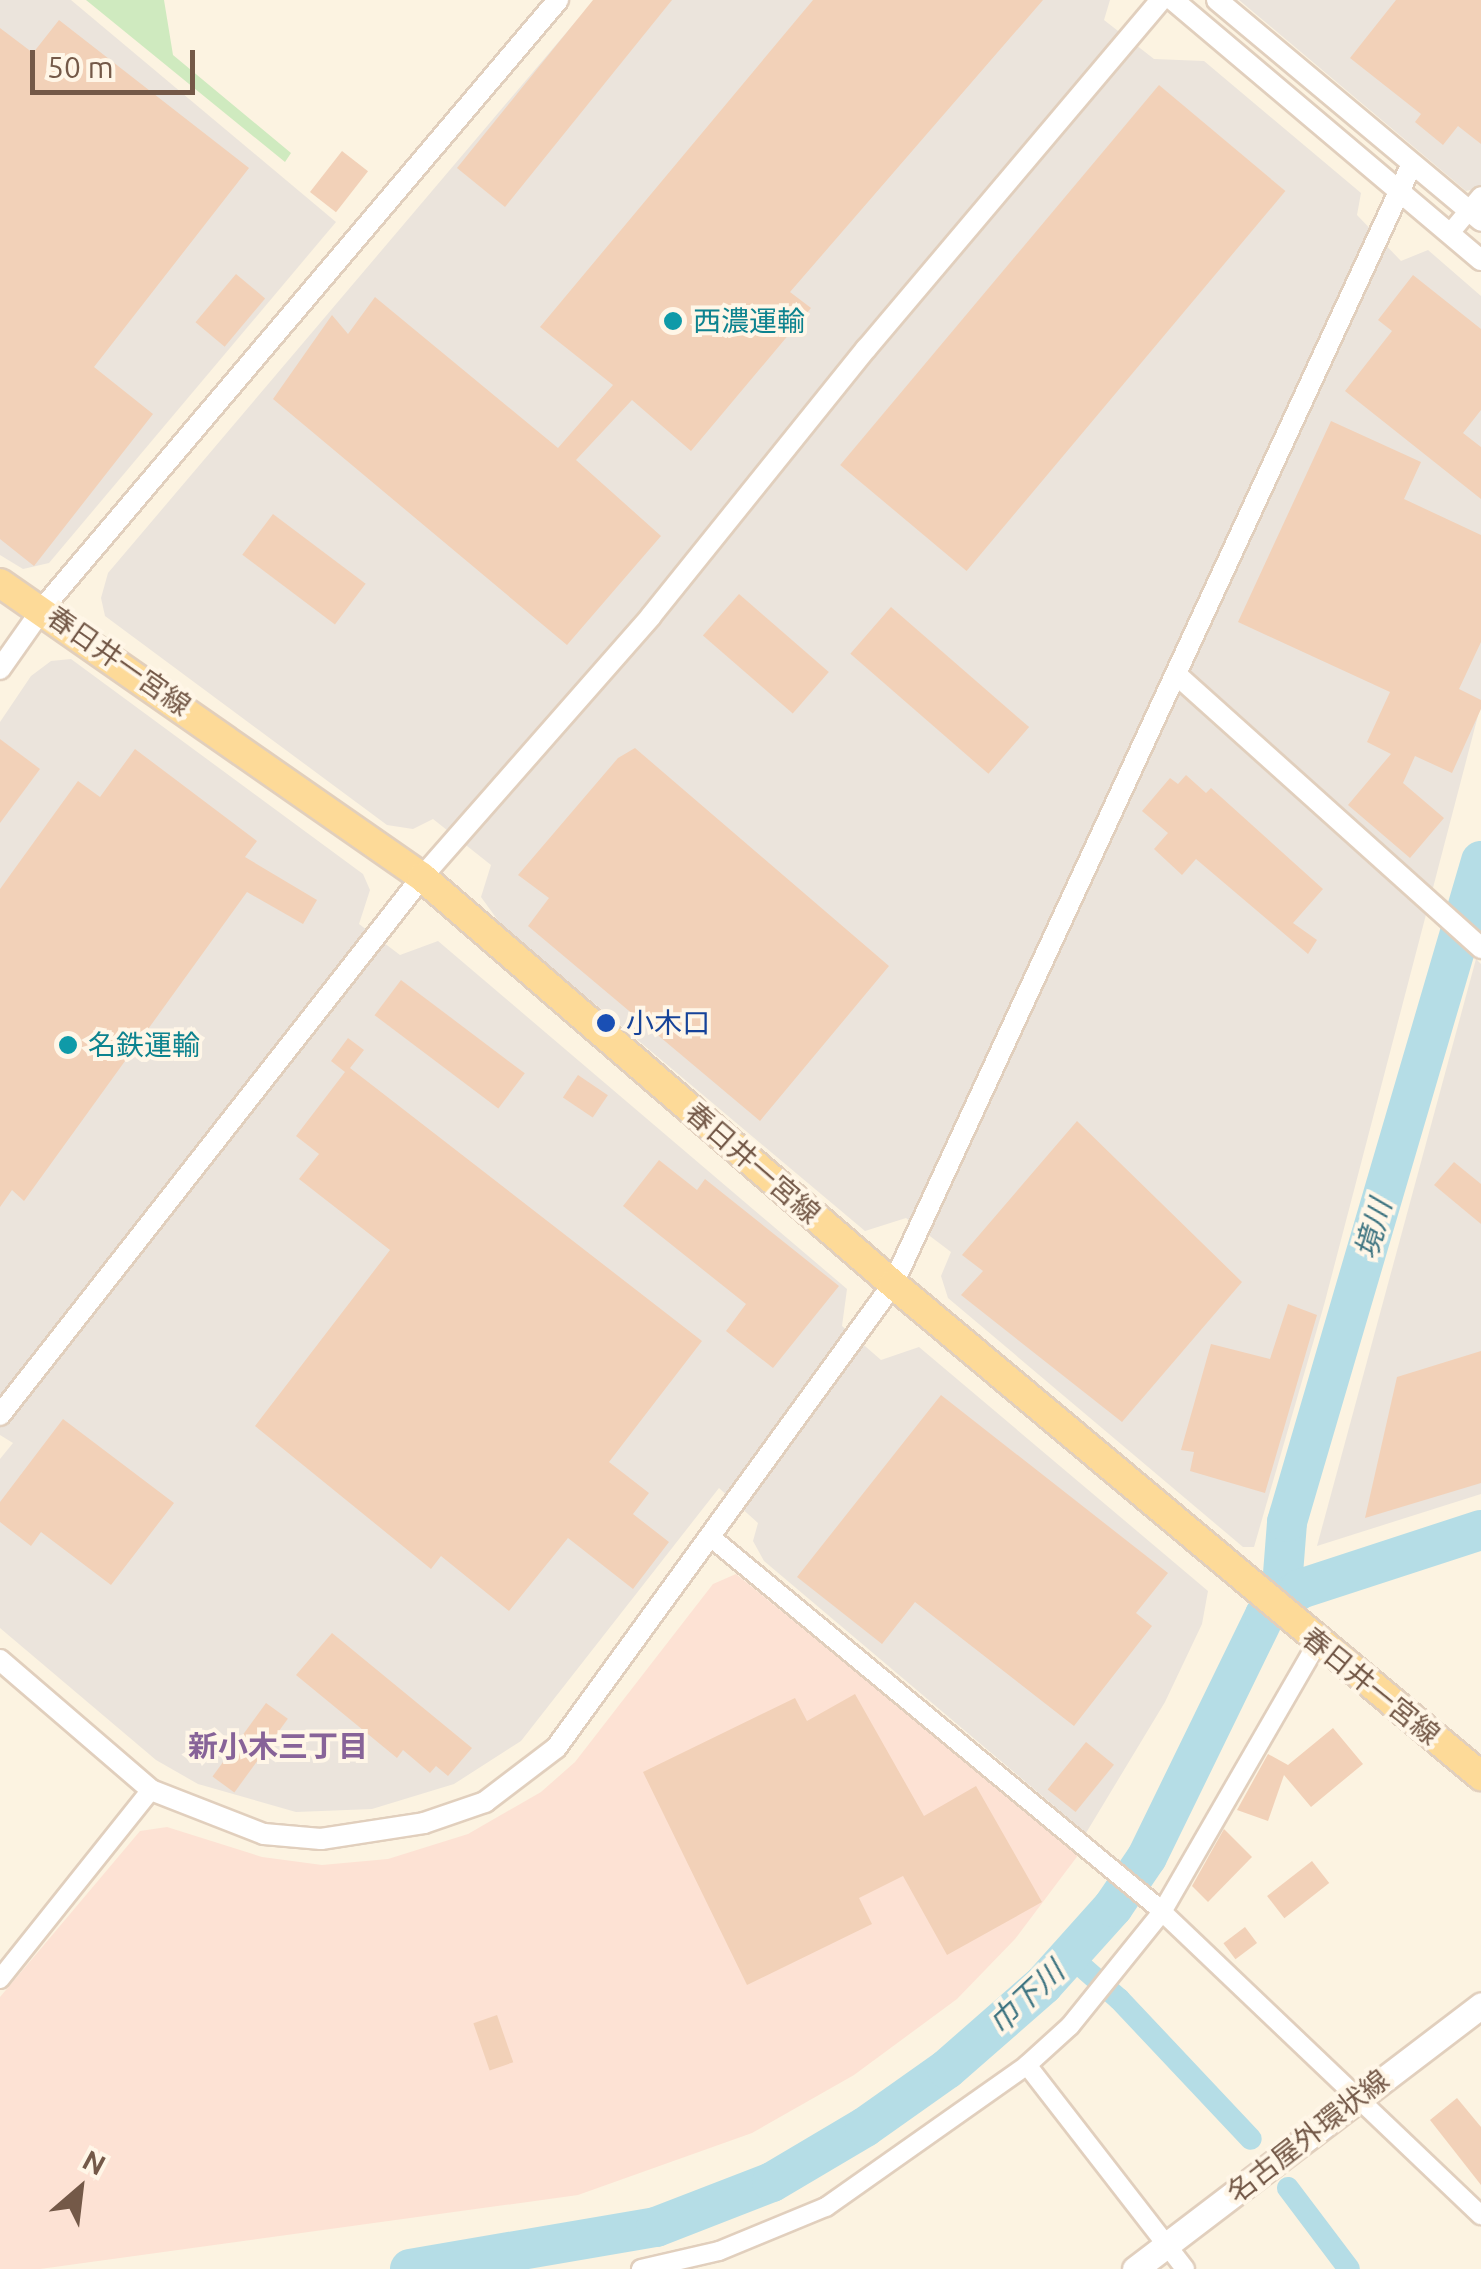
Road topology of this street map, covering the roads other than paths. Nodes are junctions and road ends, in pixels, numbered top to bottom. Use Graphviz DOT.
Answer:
graph roads {
  1 [pos="558,0"];
  2 [pos="1161,0"];
  3 [pos="1173,0"];
  4 [pos="1217,0"];
  5 [pos="1412,164"];
  6 [pos="1398,190"];
  7 [pos="1477,209"];
  8 [pos="1450,233"];
  9 [pos="1481,260"];
  10 [pos="0,583"];
  11 [pos="43,608"];
  12 [pos="0,669"];
  13 [pos="1178,675"];
  14 [pos="422,877"];
  15 [pos="1480,947"];
  16 [pos="893,1284"];
  17 [pos="0,1415"];
  18 [pos="712,1540"];
  19 [pos="1312,1637"];
  20 [pos="0,1660"];
  21 [pos="1481,1776"];
  22 [pos="151,1790"];
  23 [pos="1158,1908"];
  24 [pos="0,1979"];
  25 [pos="1481,2004"];
  26 [pos="1027,2065"];
  27 [pos="1358,2097"];
  28 [pos="1481,2215"];
  29 [pos="1167,2245"];
  30 [pos="719,2251"];
  31 [pos="642,2269"];
  32 [pos="732,2269"];
  33 [pos="1135,2269"];
  34 [pos="1185,2269"];
  1 -- 11 [label="street"];
  2 -- 14 [label="street"];
  3 -- 6 [label="street"];
  4 -- 5 [label="street"];
  5 -- 6 [label="street"];
  5 -- 7 [label="street"];
  6 -- 8 [label="street"];
  6 -- 13 [label="street"];
  7 -- 8 [label="street"];
  8 -- 9 [label="street"];
  10 -- 11 [label="main road, 春日井一宮線"];
  11 -- 12 [label="street"];
  11 -- 14 [label="main road, 春日井一宮線"];
  13 -- 15 [label="street"];
  13 -- 16 [label="street"];
  14 -- 16 [label="main road, 春日井一宮線"];
  14 -- 17 [label="street"];
  16 -- 18 [label="street"];
  16 -- 19 [label="main road, 春日井一宮線"];
  18 -- 22 [label="street"];
  18 -- 23 [label="street"];
  19 -- 21 [label="main road, 春日井一宮線"];
  19 -- 23 [label="street"];
  20 -- 22 [label="street"];
  22 -- 24 [label="street"];
  23 -- 26 [label="street"];
  23 -- 27 [label="street"];
  25 -- 27 [label="main road, 名古屋外環状線"];
  26 -- 29 [label="street"];
  26 -- 30 [label="street"];
  27 -- 28 [label="street"];
  27 -- 29 [label="main road, 名古屋外環状線"];
  29 -- 33 [label="main road, 名古屋外環状線"];
  29 -- 34 [label="street"];
  30 -- 31 [label="street"];
  30 -- 32 [label="street"];
}
